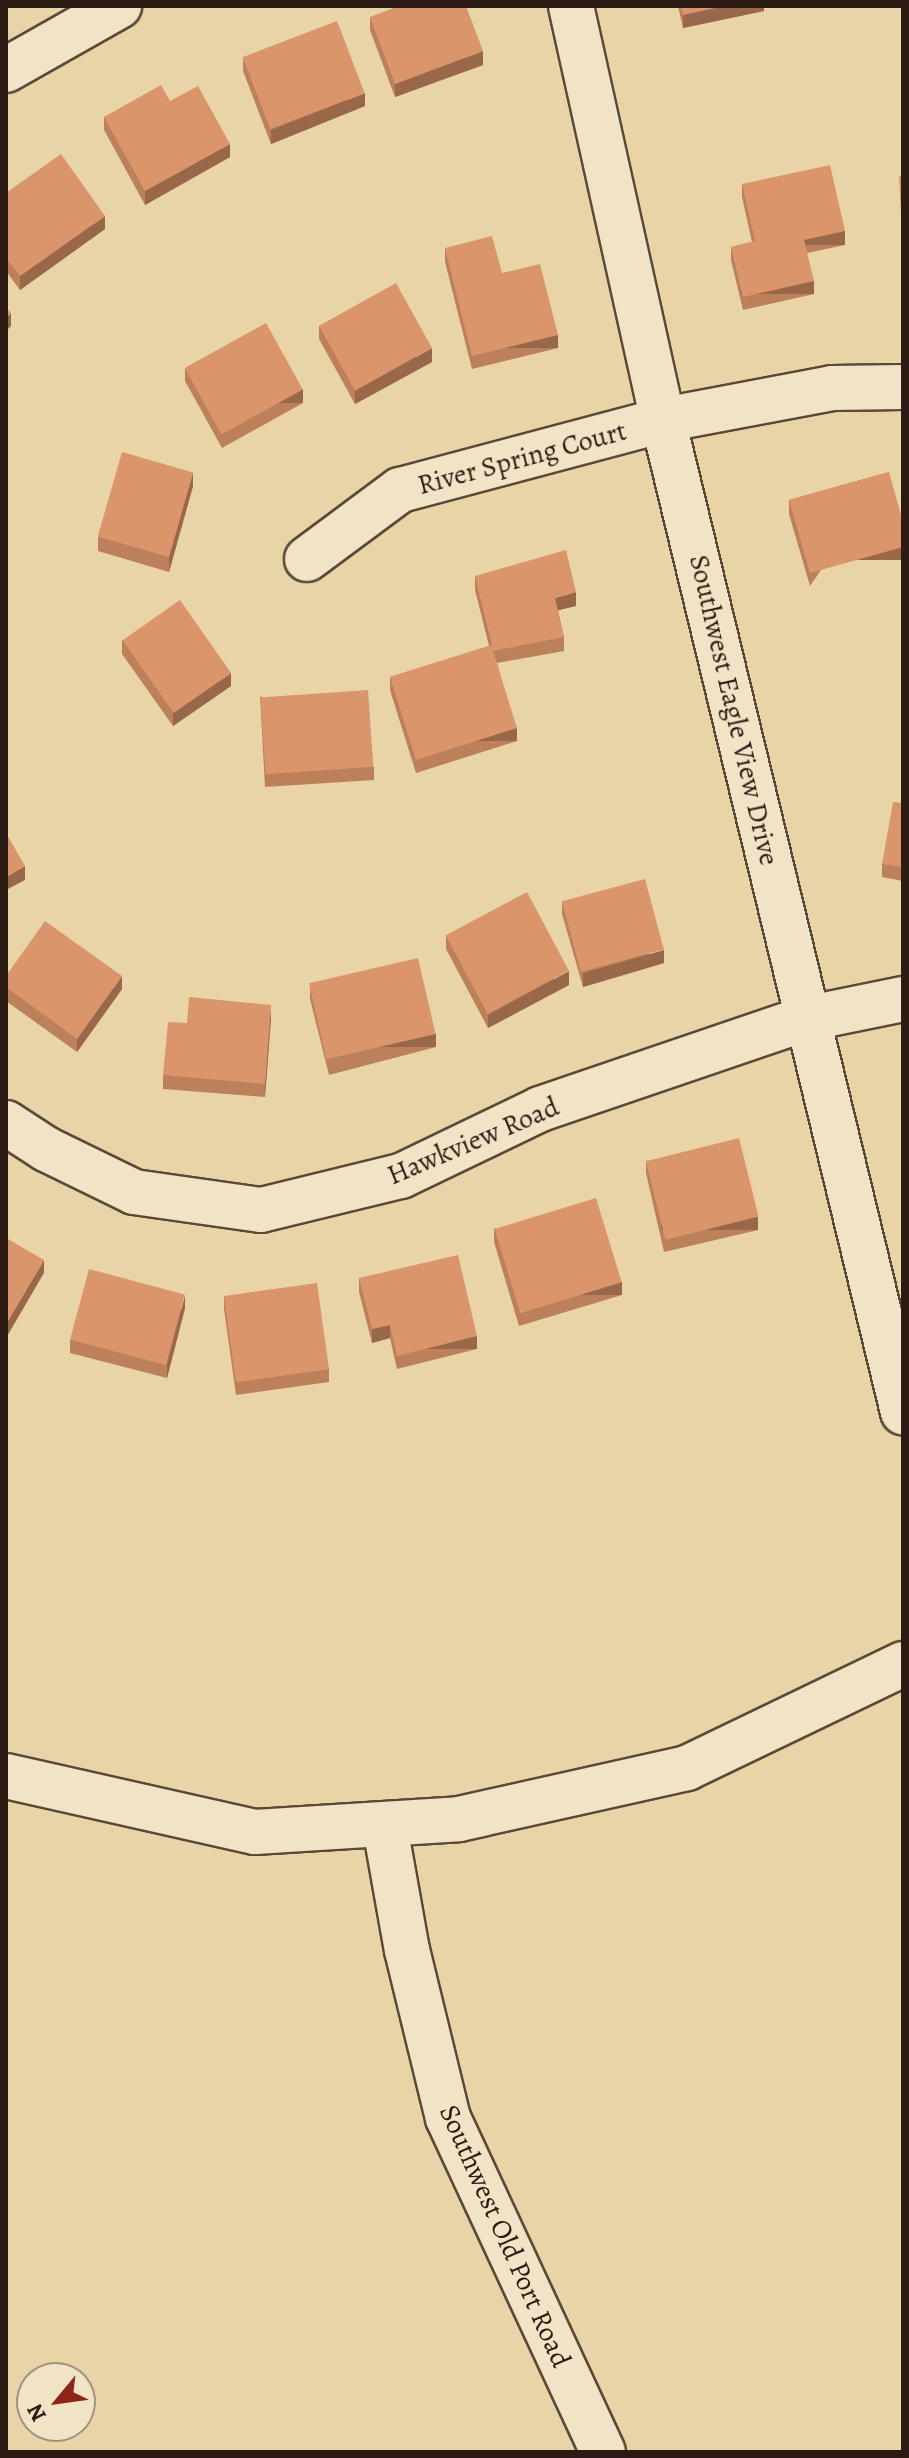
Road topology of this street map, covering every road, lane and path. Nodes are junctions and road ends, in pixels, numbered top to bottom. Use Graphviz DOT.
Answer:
graph roads {
  1 [pos="119,6"];
  2 [pos="571,6"];
  3 [pos="6,70"];
  4 [pos="903,387"];
  5 [pos="663,420"];
  6 [pos="307,559"];
  7 [pos="903,999"];
  8 [pos="805,1019"];
  9 [pos="6,1123"];
  10 [pos="903,1412"];
  11 [pos="903,1664"];
  12 [pos="6,1776"];
  13 [pos="385,1827"];
  14 [pos="603,2452"];
  1 -- 3 [label="street"];
  2 -- 5 [label="street, Southwest Eagle View Drive"];
  4 -- 5 [label="street, River Spring Court"];
  5 -- 6 [label="street, River Spring Court"];
  5 -- 8 [label="street, Southwest Eagle View Drive"];
  7 -- 8 [label="street, Hawkview Road"];
  8 -- 9 [label="street, Hawkview Road"];
  8 -- 10 [label="street, Southwest Eagle View Drive"];
  11 -- 13 [label="street"];
  12 -- 13 [label="street"];
  13 -- 14 [label="street, Southwest Old Port Road"];
}
